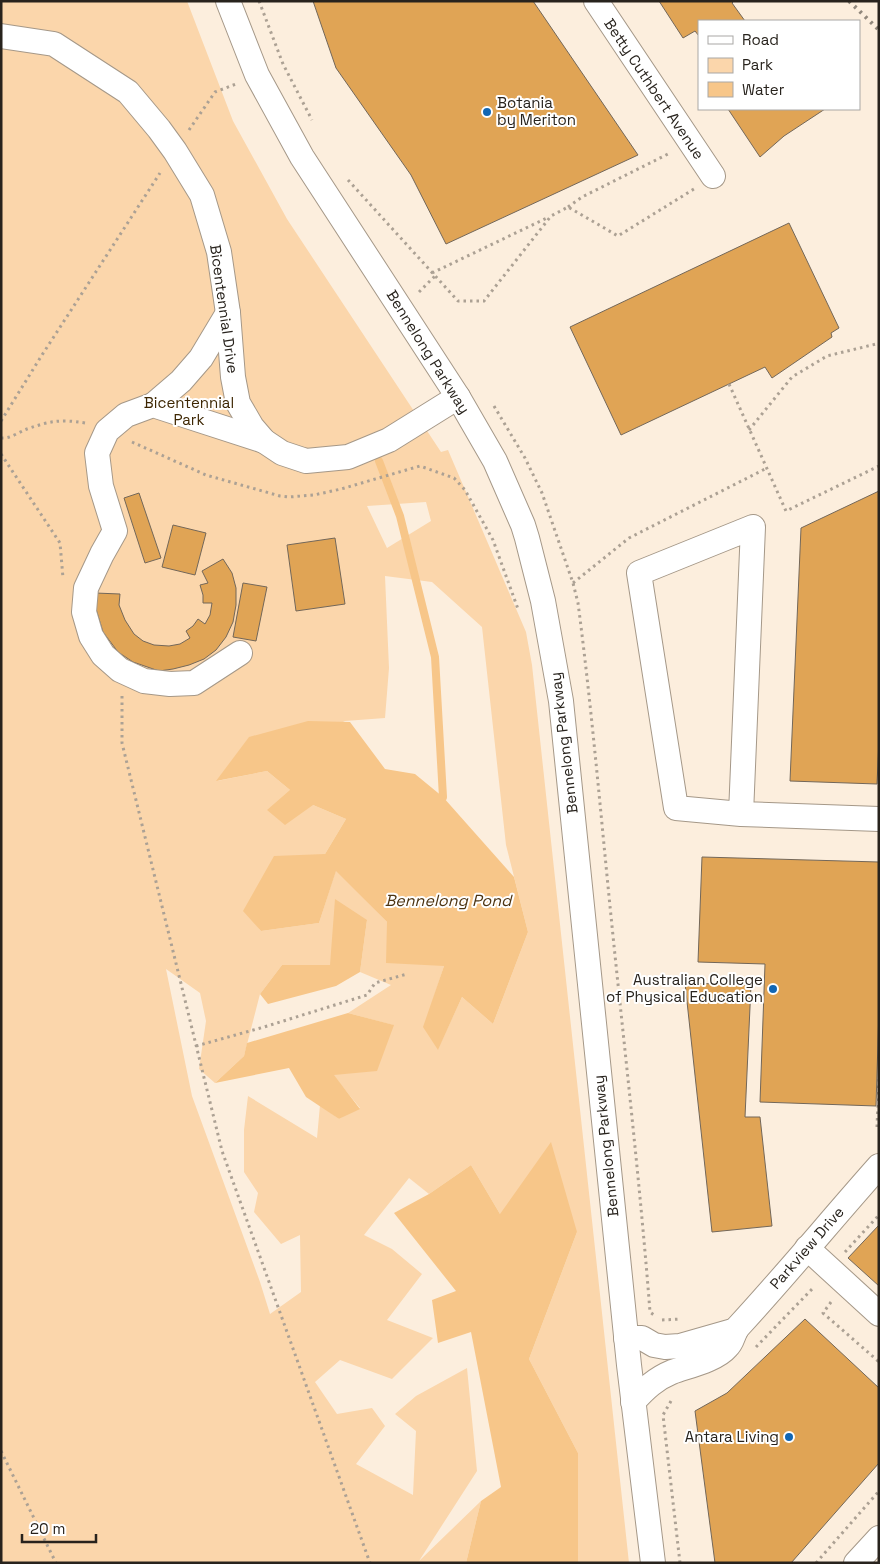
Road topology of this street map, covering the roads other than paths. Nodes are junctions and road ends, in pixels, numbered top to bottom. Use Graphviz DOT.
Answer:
graph roads {
  1 [pos="228,1"];
  2 [pos="596,1"];
  3 [pos="1,36"];
  4 [pos="713,176"];
  5 [pos="228,313"];
  6 [pos="458,397"];
  7 [pos="153,405"];
  8 [pos="264,441"];
  9 [pos="240,653"];
  10 [pos="741,814"];
  11 [pos="879,819"];
  12 [pos="879,1166"];
  13 [pos="807,1248"];
  14 [pos="879,1314"];
  15 [pos="736,1330"];
  16 [pos="626,1338"];
  17 [pos="633,1402"];
  18 [pos="879,1538"];
  19 [pos="653,1563"];
  20 [pos="856,1563"];
  1 -- 6 [label="street, Bennelong Parkway"];
  2 -- 4 [label="street, Betty Cuthbert Avenue"];
  3 -- 5 [label="street, Bicentennial Drive"];
  5 -- 7 [label="street"];
  5 -- 8 [label="street, Bicentennial Drive"];
  6 -- 8 [label="street, Bicentennial Drive"];
  6 -- 16 [label="street, Bennelong Parkway"];
  7 -- 8 [label="street"];
  7 -- 9 [label="street"];
  10 -- 10 [label="street"];
  10 -- 11 [label="street"];
  12 -- 13 [label="street, Parkview Drive"];
  13 -- 14 [label="street"];
  13 -- 15 [label="street, Parkview Drive"];
  15 -- 16 [label="street"];
  15 -- 17 [label="street, Parkview Drive"];
  16 -- 17 [label="street, Bennelong Parkway"];
  17 -- 19 [label="street, Bennelong Parkway"];
  18 -- 20 [label="street"];
}
